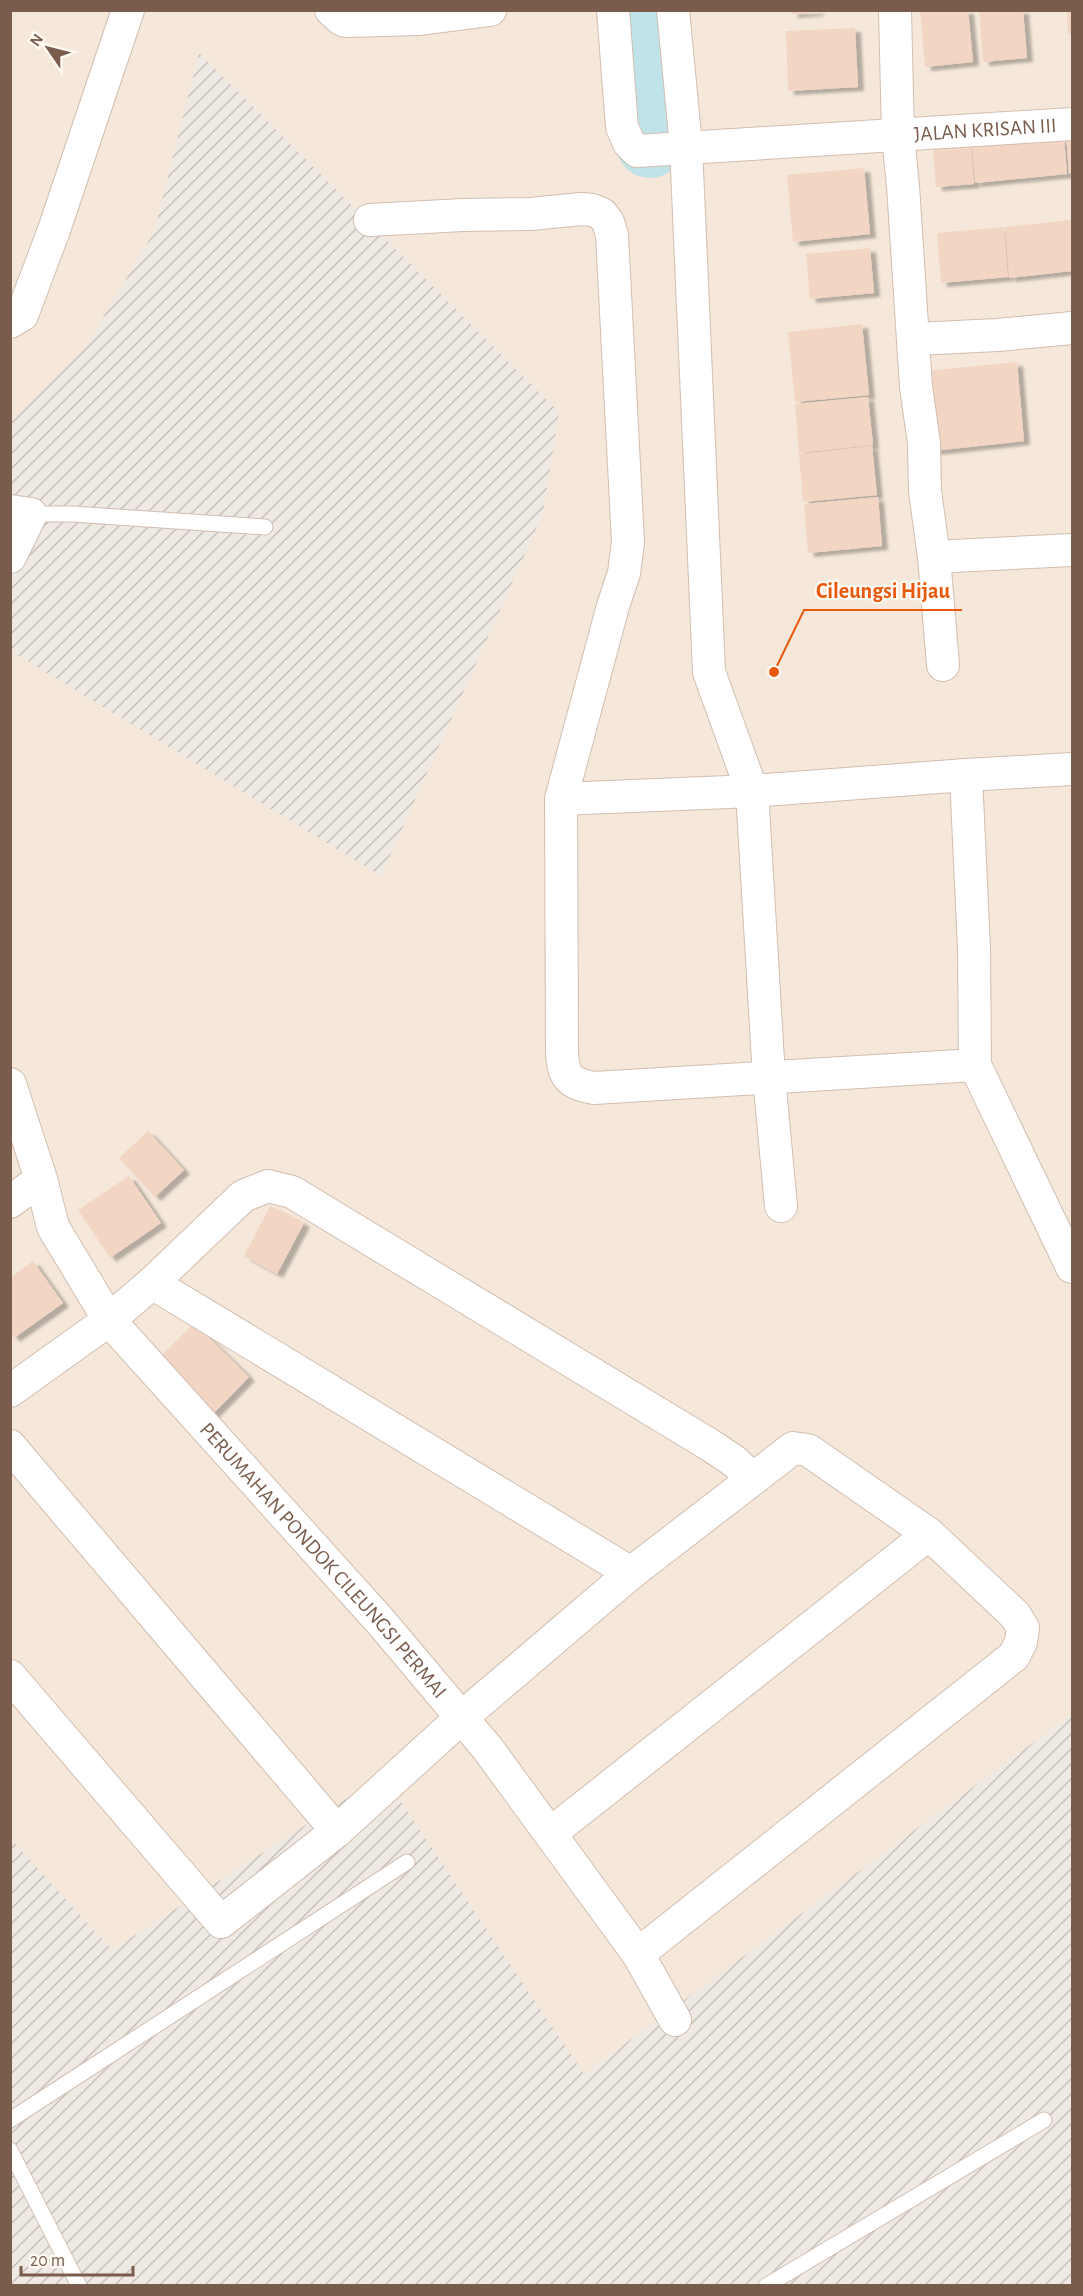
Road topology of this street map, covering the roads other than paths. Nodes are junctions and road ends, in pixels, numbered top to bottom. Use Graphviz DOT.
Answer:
graph roads {
  1 [pos="128,10"];
  2 [pos="331,10"];
  3 [pos="490,10"];
  4 [pos="613,10"];
  5 [pos="673,10"];
  6 [pos="895,10"];
  7 [pos="1072,124"];
  8 [pos="898,136"];
  9 [pos="686,146"];
  10 [pos="370,220"];
  11 [pos="10,322"];
  12 [pos="1072,328"];
  13 [pos="915,339"];
  14 [pos="21,513"];
  15 [pos="265,527"];
  16 [pos="1072,550"];
  17 [pos="10,557"];
  18 [pos="934,557"];
  19 [pos="943,665"];
  20 [pos="1072,769"];
  21 [pos="966,775"];
  22 [pos="752,791"];
  23 [pos="561,799"];
  24 [pos="975,1065"];
  25 [pos="769,1077"];
  26 [pos="10,1084"];
  27 [pos="41,1179"];
  28 [pos="10,1202"];
  29 [pos="781,1206"];
  30 [pos="1072,1267"];
  31 [pos="152,1283"];
  32 [pos="109,1320"];
  33 [pos="10,1391"];
  34 [pos="10,1446"];
  35 [pos="753,1479"];
  36 [pos="929,1534"];
  37 [pos="631,1573"];
  38 [pos="10,1676"];
  39 [pos="461,1718"];
  40 [pos="336,1831"];
  41 [pos="551,1833"];
  42 [pos="407,1862"];
  43 [pos="638,1953"];
  44 [pos="675,2020"];
  45 [pos="10,2120"];
  46 [pos="1044,2120"];
  47 [pos="10,2150"];
  48 [pos="79,2286"];
  49 [pos="766,2286"];
  1 -- 11 [label="street"];
  2 -- 3 [label="street"];
  4 -- 9 [label="street, JALAN KRISAN III"];
  5 -- 9 [label="street"];
  6 -- 8 [label="street"];
  7 -- 8 [label="street, JALAN KRISAN III"];
  8 -- 9 [label="street, JALAN KRISAN III"];
  8 -- 13 [label="street"];
  9 -- 22 [label="street"];
  10 -- 23 [label="street"];
  12 -- 13 [label="street"];
  13 -- 18 [label="street"];
  14 -- 15 [label="lane"];
  14 -- 17 [label="street"];
  16 -- 18 [label="street"];
  18 -- 19 [label="street"];
  20 -- 21 [label="street"];
  21 -- 22 [label="street"];
  21 -- 24 [label="street"];
  22 -- 23 [label="street"];
  22 -- 25 [label="street"];
  23 -- 25 [label="street"];
  24 -- 25 [label="street"];
  24 -- 30 [label="street"];
  25 -- 29 [label="street"];
  26 -- 27 [label="street, PERUMAHAN PONDOK CILEUNGSI PERMAI"];
  27 -- 28 [label="street"];
  27 -- 32 [label="street, PERUMAHAN PONDOK CILEUNGSI PERMAI"];
  31 -- 32 [label="street"];
  31 -- 35 [label="street"];
  31 -- 37 [label="street"];
  32 -- 33 [label="street"];
  32 -- 39 [label="street, PERUMAHAN PONDOK CILEUNGSI PERMAI"];
  34 -- 40 [label="street"];
  35 -- 36 [label="street"];
  35 -- 37 [label="street"];
  36 -- 41 [label="street"];
  36 -- 43 [label="street"];
  37 -- 39 [label="street"];
  38 -- 40 [label="street"];
  39 -- 40 [label="street"];
  39 -- 41 [label="street, PERUMAHAN PONDOK CILEUNGSI PERMAI"];
  41 -- 43 [label="street, PERUMAHAN PONDOK CILEUNGSI PERMAI"];
  42 -- 45 [label="lane"];
  43 -- 44 [label="street, PERUMAHAN PONDOK CILEUNGSI PERMAI"];
  46 -- 49 [label="lane"];
  47 -- 48 [label="lane"];
}
